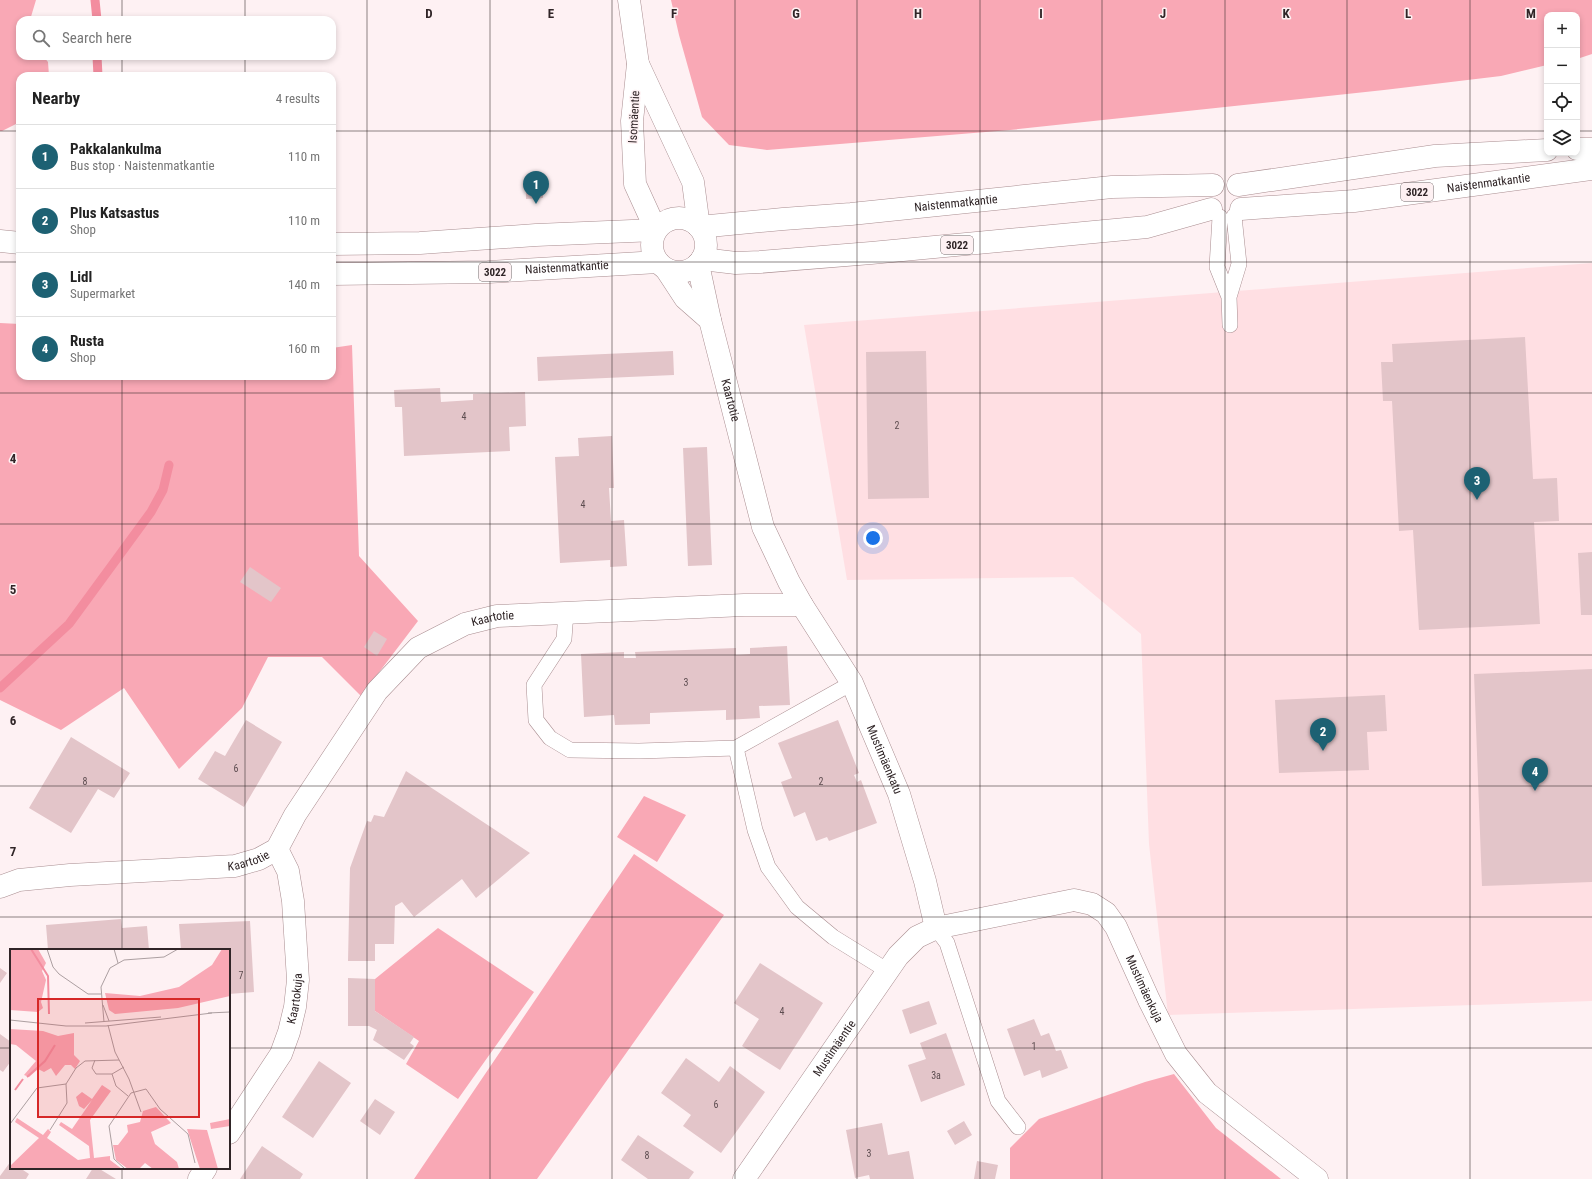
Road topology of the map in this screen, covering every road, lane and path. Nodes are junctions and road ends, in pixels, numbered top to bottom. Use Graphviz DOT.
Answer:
graph roads {
  1 [pos="629,0"];
  2 [pos="638,64"];
  3 [pos="1592,149"];
  4 [pos="1544,150"];
  5 [pos="1580,150"];
  6 [pos="1592,169"];
  7 [pos="1214,185"];
  8 [pos="1238,185"];
  9 [pos="1226,213"];
  10 [pos="699,227"];
  11 [pos="656,230"];
  12 [pos="0,241"];
  13 [pos="16,243"];
  14 [pos="336,244"];
  15 [pos="700,262"];
  16 [pos="662,266"];
  17 [pos="336,274"];
  18 [pos="1229,297"];
  19 [pos="710,320"];
  20 [pos="1230,325"];
  21 [pos="802,605"];
  22 [pos="566,612"];
  23 [pos="852,683"];
  24 [pos="736,748"];
  25 [pos="277,849"];
  26 [pos="0,887"];
  27 [pos="936,928"];
  28 [pos="888,971"];
  29 [pos="1018,1127"];
  30 [pos="230,1131"];
  31 [pos="205,1169"];
  32 [pos="198,1179"];
  33 [pos="744,1179"];
  34 [pos="1317,1179"];
  1 -- 2 [label="street, Isomäentie"];
  2 -- 10 [label="street"];
  2 -- 11 [label="street, Isomäentie"];
  3 -- 5 [label="street"];
  4 -- 8 [label="street"];
  6 -- 9 [label="street, Naistenmatkantie / 3022"];
  7 -- 8 [label="street"];
  7 -- 9 [label="street"];
  7 -- 10 [label="street, Naistenmatkantie"];
  8 -- 9 [label="street"];
  9 -- 15 [label="street, Naistenmatkantie / 3022"];
  9 -- 18 [label="lane"];
  9 -- 18 [label="lane"];
  10 -- 11 [label="street"];
  10 -- 15 [label="street"];
  11 -- 14 [label="street"];
  11 -- 16 [label="street"];
  12 -- 13 [label="street"];
  15 -- 16 [label="street, 3022"];
  15 -- 19 [label="street, Kaartotie"];
  16 -- 17 [label="street, Naistenmatkantie / 3022"];
  16 -- 19 [label="street"];
  18 -- 20 [label="lane"];
  19 -- 21 [label="street, Kaartotie"];
  21 -- 22 [label="street, Kaartotie"];
  21 -- 23 [label="street, Mustimäenkatu"];
  22 -- 24 [label="lane"];
  22 -- 25 [label="street, Kaartotie"];
  23 -- 24 [label="lane"];
  23 -- 27 [label="street, Mustimäenkatu"];
  24 -- 28 [label="lane"];
  25 -- 26 [label="street, Kaartotie"];
  25 -- 30 [label="street, Kaartokuja"];
  27 -- 28 [label="street, Mustimäentie"];
  27 -- 29 [label="lane"];
  27 -- 34 [label="street, Mustimäenkuja"];
  28 -- 33 [label="street, Mustimäentie"];
  31 -- 32 [label="street"];
}
